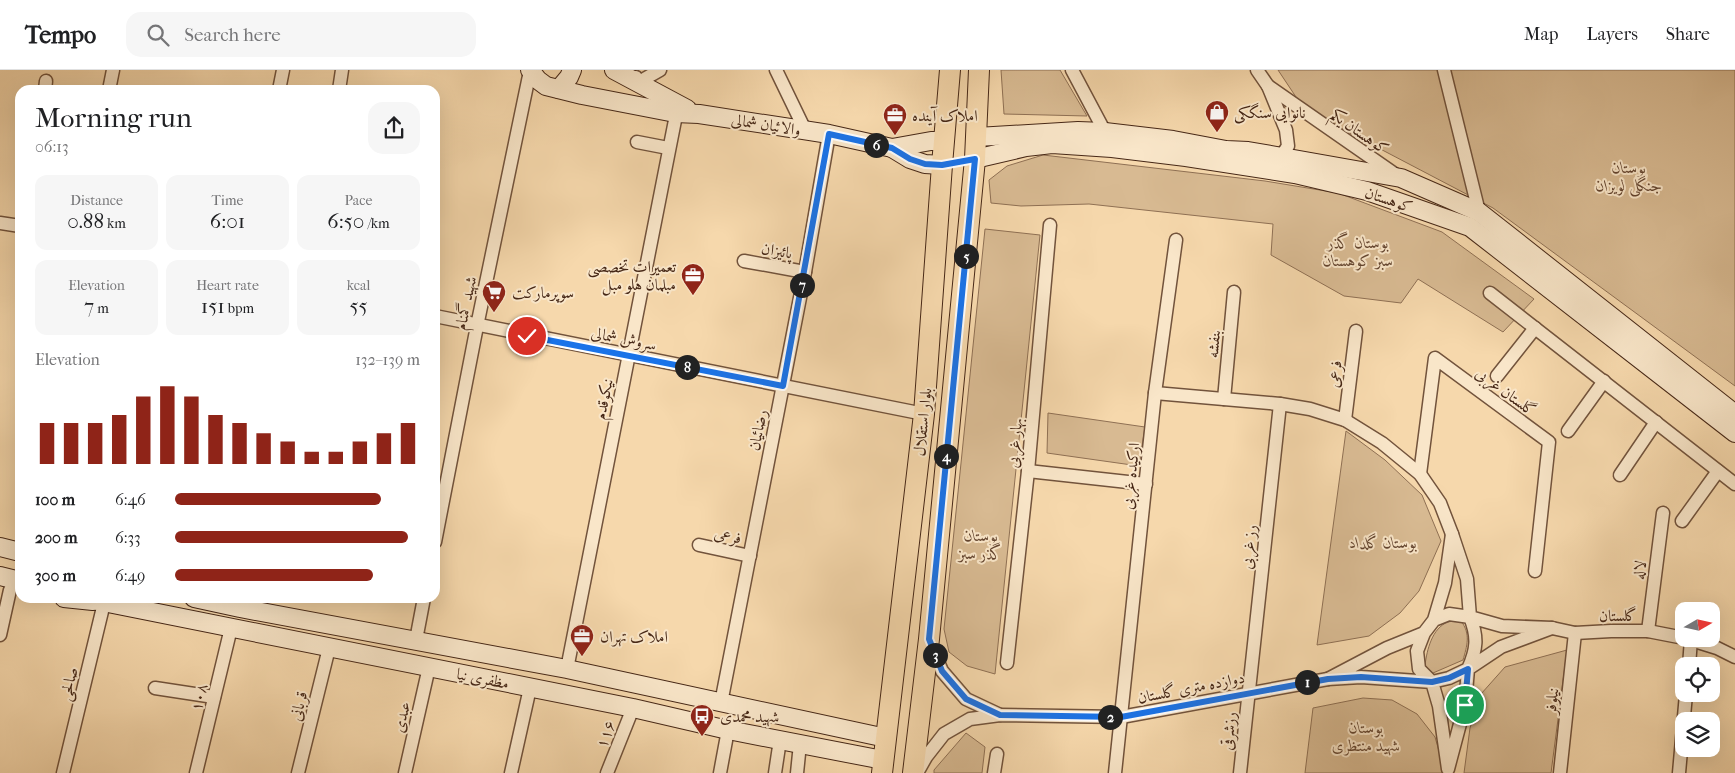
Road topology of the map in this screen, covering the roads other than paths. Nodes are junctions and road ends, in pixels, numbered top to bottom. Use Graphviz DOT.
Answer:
graph roads {
  1 [pos="113,70"];
  2 [pos="283,70"];
  3 [pos="342,70"];
  4 [pos="530,70"];
  5 [pos="572,70"];
  6 [pos="614,70"];
  7 [pos="660,70"];
  8 [pos="776,70"];
  9 [pos="950,70"];
  10 [pos="979,70"];
  11 [pos="1072,70"];
  12 [pos="1257,70"];
  13 [pos="1444,70"];
  14 [pos="635,76"];
  15 [pos="110,85"];
  16 [pos="280,85"];
  17 [pos="340,85"];
  18 [pos="1268,86"];
  19 [pos="559,89"];
  20 [pos="676,109"];
  21 [pos="805,130"];
  22 [pos="1105,132"];
  23 [pos="829,134"];
  24 [pos="976,137"];
  25 [pos="944,141"];
  26 [pos="637,142"];
  27 [pos="668,148"];
  28 [pos="892,148"];
  29 [pos="1112,148"];
  30 [pos="1280,158"];
  31 [pos="975,159"];
  32 [pos="942,165"];
  33 [pos="1401,178"];
  34 [pos="1479,212"];
  35 [pos="0,222"];
  36 [pos="15,224"];
  37 [pos="1050,225"];
  38 [pos="1176,240"];
  39 [pos="744,261"];
  40 [pos="805,272"];
  41 [pos="1234,292"];
  42 [pos="1490,293"];
  43 [pos="440,317"];
  44 [pos="477,326"];
  45 [pos="1535,328"];
  46 [pos="1356,331"];
  47 [pos="628,356"];
  48 [pos="1497,376"];
  49 [pos="1604,381"];
  50 [pos="783,386"];
  51 [pos="1156,393"];
  52 [pos="1224,399"];
  53 [pos="1280,404"];
  54 [pos="924,414"];
  55 [pos="1735,414"];
  56 [pos="1345,420"];
  57 [pos="1656,422"];
  58 [pos="1568,431"];
  59 [pos="1735,433"];
  60 [pos="1028,471"];
  61 [pos="1718,471"];
  62 [pos="1420,474"];
  63 [pos="1620,476"];
  64 [pos="1146,484"];
  65 [pos="1735,484"];
  66 [pos="1663,513"];
  67 [pos="440,516"];
  68 [pos="1682,521"];
  69 [pos="1452,534"];
  70 [pos="699,545"];
  71 [pos="0,547"];
  72 [pos="15,551"];
  73 [pos="750,556"];
  74 [pos="0,558"];
  75 [pos="15,562"];
  76 [pos="1534,571"];
  77 [pos="0,576"];
  78 [pos="13,588"];
  79 [pos="104,603"];
  80 [pos="241,603"];
  81 [pos="423,603"];
  82 [pos="1470,617"];
  83 [pos="1434,620"];
  84 [pos="231,628"];
  85 [pos="1552,628"];
  86 [pos="1648,632"];
  87 [pos="1424,633"];
  88 [pos="1576,633"];
  89 [pos="0,635"];
  90 [pos="1675,636"];
  91 [pos="929,639"];
  92 [pos="416,640"];
  93 [pos="329,648"];
  94 [pos="1717,648"];
  95 [pos="1735,657"];
  96 [pos="1008,663"];
  97 [pos="429,668"];
  98 [pos="567,669"];
  99 [pos="1468,669"];
  100 [pos="1328,679"];
  101 [pos="1432,682"];
  102 [pos="156,688"];
  103 [pos="530,688"];
  104 [pos="1248,692"];
  105 [pos="214,697"];
  106 [pos="1685,702"];
  107 [pos="721,703"];
  108 [pos="633,708"];
  109 [pos="1000,715"];
  110 [pos="1121,717"];
  111 [pos="842,729"];
  112 [pos="728,730"];
  113 [pos="886,738"];
  114 [pos="780,740"];
  115 [pos="800,744"];
  116 [pos="847,753"];
  117 [pos="996,754"];
  118 [pos="883,767"];
  119 [pos="1448,771"];
  120 [pos="63,773"];
  121 [pos="196,773"];
  122 [pos="298,773"];
  123 [pos="405,773"];
  124 [pos="511,773"];
  125 [pos="607,773"];
  126 [pos="720,773"];
  127 [pos="775,773"];
  128 [pos="796,773"];
  129 [pos="913,773"];
  130 [pos="918,773"];
  131 [pos="994,773"];
  132 [pos="1115,773"];
  133 [pos="1240,773"];
  134 [pos="1560,773"];
  135 [pos="1679,773"];
  1 -- 15 [label="street"];
  2 -- 16 [label="street"];
  3 -- 17 [label="street"];
  4 -- 19 [label="main road, والائیان شمالی"];
  4 -- 44 [label="street, شهید گمنام"];
  5 -- 19 [label="main road"];
  6 -- 14 [label="main road, والائیان شمالی"];
  7 -- 14 [label="street"];
  8 -- 21 [label="street"];
  9 -- 25 [label="main road, بلوار استقلال"];
  10 -- 24 [label="main road, بلوار استقلال"];
  11 -- 22 [label="street"];
  12 -- 18 [label="street, کوهستان یکم"];
  13 -- 34 [label="street"];
  14 -- 20 [label="main road, والائیان شمالی"];
  18 -- 30 [label="street"];
  18 -- 33 [label="street, کوهستان یکم"];
  19 -- 20 [label="main road, والائیان شمالی"];
  20 -- 21 [label="main road, والائیان شمالی"];
  20 -- 27 [label="street, نیکوقدم"];
  21 -- 23 [label="main road, والائیان شمالی"];
  22 -- 24 [label="main road, کوهستان"];
  22 -- 29 [label="main road"];
  22 -- 30 [label="main road, کوهستان"];
  23 -- 28 [label="main road, والائیان شمالی"];
  23 -- 40 [label="street, رضائیان"];
  24 -- 25 [label="main road"];
  24 -- 31 [label="main road, بلوار استقلال"];
  25 -- 28 [label="main road, والائیان شمالی"];
  25 -- 32 [label="main road, بلوار استقلال"];
  26 -- 27 [label="street"];
  27 -- 47 [label="street, نیکوقدم"];
  28 -- 32 [label="main road, والائیان شمالی"];
  29 -- 31 [label="main road, کوهستان"];
  29 -- 59 [label="main road, کوهستان"];
  30 -- 33 [label="main road, کوهستان"];
  31 -- 32 [label="main road"];
  31 -- 91 [label="main road, بلوار استقلال"];
  32 -- 54 [label="main road, بلوار استقلال"];
  33 -- 34 [label="main road, کوهستان"];
  34 -- 55 [label="main road, کوهستان"];
  35 -- 36 [label="street"];
  37 -- 60 [label="street, بهار غربی"];
  38 -- 51 [label="street, ارکیده غربی"];
  39 -- 40 [label="street, پائیزان"];
  40 -- 50 [label="street, رضائیان"];
  41 -- 52 [label="street, بنفشه"];
  42 -- 45 [label="street"];
  43 -- 44 [label="street, سروش شمالی"];
  44 -- 47 [label="street, سروش شمالی"];
  44 -- 67 [label="street, شهید گمنام"];
  45 -- 48 [label="street"];
  45 -- 49 [label="street"];
  46 -- 56 [label="street, فرعی"];
  47 -- 50 [label="street, سروش شمالی"];
  47 -- 98 [label="street, نیکوقدم"];
  49 -- 57 [label="street"];
  49 -- 58 [label="street"];
  50 -- 54 [label="street, سروش شمالی"];
  50 -- 73 [label="street, رضائیان"];
  51 -- 52 [label="street"];
  51 -- 64 [label="street, ارکیده غربی"];
  52 -- 53 [label="street"];
  53 -- 56 [label="street"];
  53 -- 104 [label="street, رز غربی"];
  54 -- 113 [label="main road, بلوار استقلال"];
  56 -- 62 [label="street"];
  57 -- 61 [label="street"];
  57 -- 63 [label="street"];
  60 -- 64 [label="street"];
  60 -- 96 [label="street, بهار غربی"];
  61 -- 65 [label="street"];
  61 -- 68 [label="street"];
  62 -- 69 [label="street"];
  62 -- 76 [label="street, گلستان غربی"];
  64 -- 110 [label="street, ارکیده غربی"];
  66 -- 86 [label="street, لاله"];
  69 -- 82 [label="street"];
  69 -- 83 [label="street"];
  70 -- 73 [label="street, فرعی"];
  71 -- 72 [label="main road"];
  73 -- 107 [label="street, رضائیان"];
  74 -- 75 [label="main road"];
  77 -- 78 [label="main road"];
  78 -- 89 [label="street"];
  79 -- 84 [label="main road, مظفری نیا"];
  79 -- 120 [label="street, صالحی"];
  80 -- 92 [label="main road, مظفری نیا"];
  81 -- 92 [label="street"];
  82 -- 83 [label="street"];
  82 -- 85 [label="street, گلستان"];
  82 -- 99 [label="street"];
  83 -- 87 [label="street"];
  84 -- 93 [label="main road, مظفری نیا"];
  84 -- 105 [label="street, ۱۰۸"];
  85 -- 88 [label="street, گلستان"];
  85 -- 99 [label="street"];
  86 -- 88 [label="street, گلستان"];
  86 -- 90 [label="street, گلستان"];
  87 -- 100 [label="street"];
  87 -- 101 [label="street"];
  88 -- 134 [label="street, نیلوفر"];
  91 -- 109 [label="street"];
  91 -- 129 [label="main road, بلوار استقلال"];
  92 -- 98 [label="main road, مظفری نیا"];
  93 -- 97 [label="main road, مظفری نیا"];
  93 -- 122 [label="street, قربانی"];
  94 -- 95 [label="street"];
  97 -- 103 [label="main road, مظفری نیا"];
  97 -- 123 [label="street, عبدی"];
  98 -- 107 [label="main road, مظفری نیا"];
  99 -- 101 [label="street"];
  99 -- 119 [label="street"];
  100 -- 101 [label="street"];
  100 -- 104 [label="street, دوازده متری گلستان"];
  101 -- 119 [label="street"];
  102 -- 105 [label="street"];
  103 -- 108 [label="main road, مظفری نیا"];
  103 -- 124 [label="street"];
  104 -- 110 [label="street, دوازده متری گلستان"];
  104 -- 133 [label="street, رزشرقی"];
  105 -- 121 [label="street, ۱۰۸"];
  106 -- 135 [label="street"];
  107 -- 111 [label="main road, مظفری نیا"];
  108 -- 112 [label="main road, مظفری نیا"];
  108 -- 125 [label="street, ۱۱۶"];
  109 -- 110 [label="street, دوازده متری گلستان"];
  109 -- 130 [label="street, دوازده متری گلستان"];
  110 -- 132 [label="street, ارکیده غربی"];
  111 -- 113 [label="main road, مظفری نیا"];
  111 -- 116 [label="main road"];
  112 -- 114 [label="main road, مظفری نیا"];
  112 -- 126 [label="street"];
  113 -- 118 [label="main road, بلوار استقلال"];
  114 -- 115 [label="main road, مظفری نیا"];
  114 -- 127 [label="street"];
  115 -- 116 [label="main road, مظفری نیا"];
  115 -- 128 [label="street"];
  116 -- 118 [label="main road, مظفری نیا"];
  117 -- 131 [label="street"];
}
